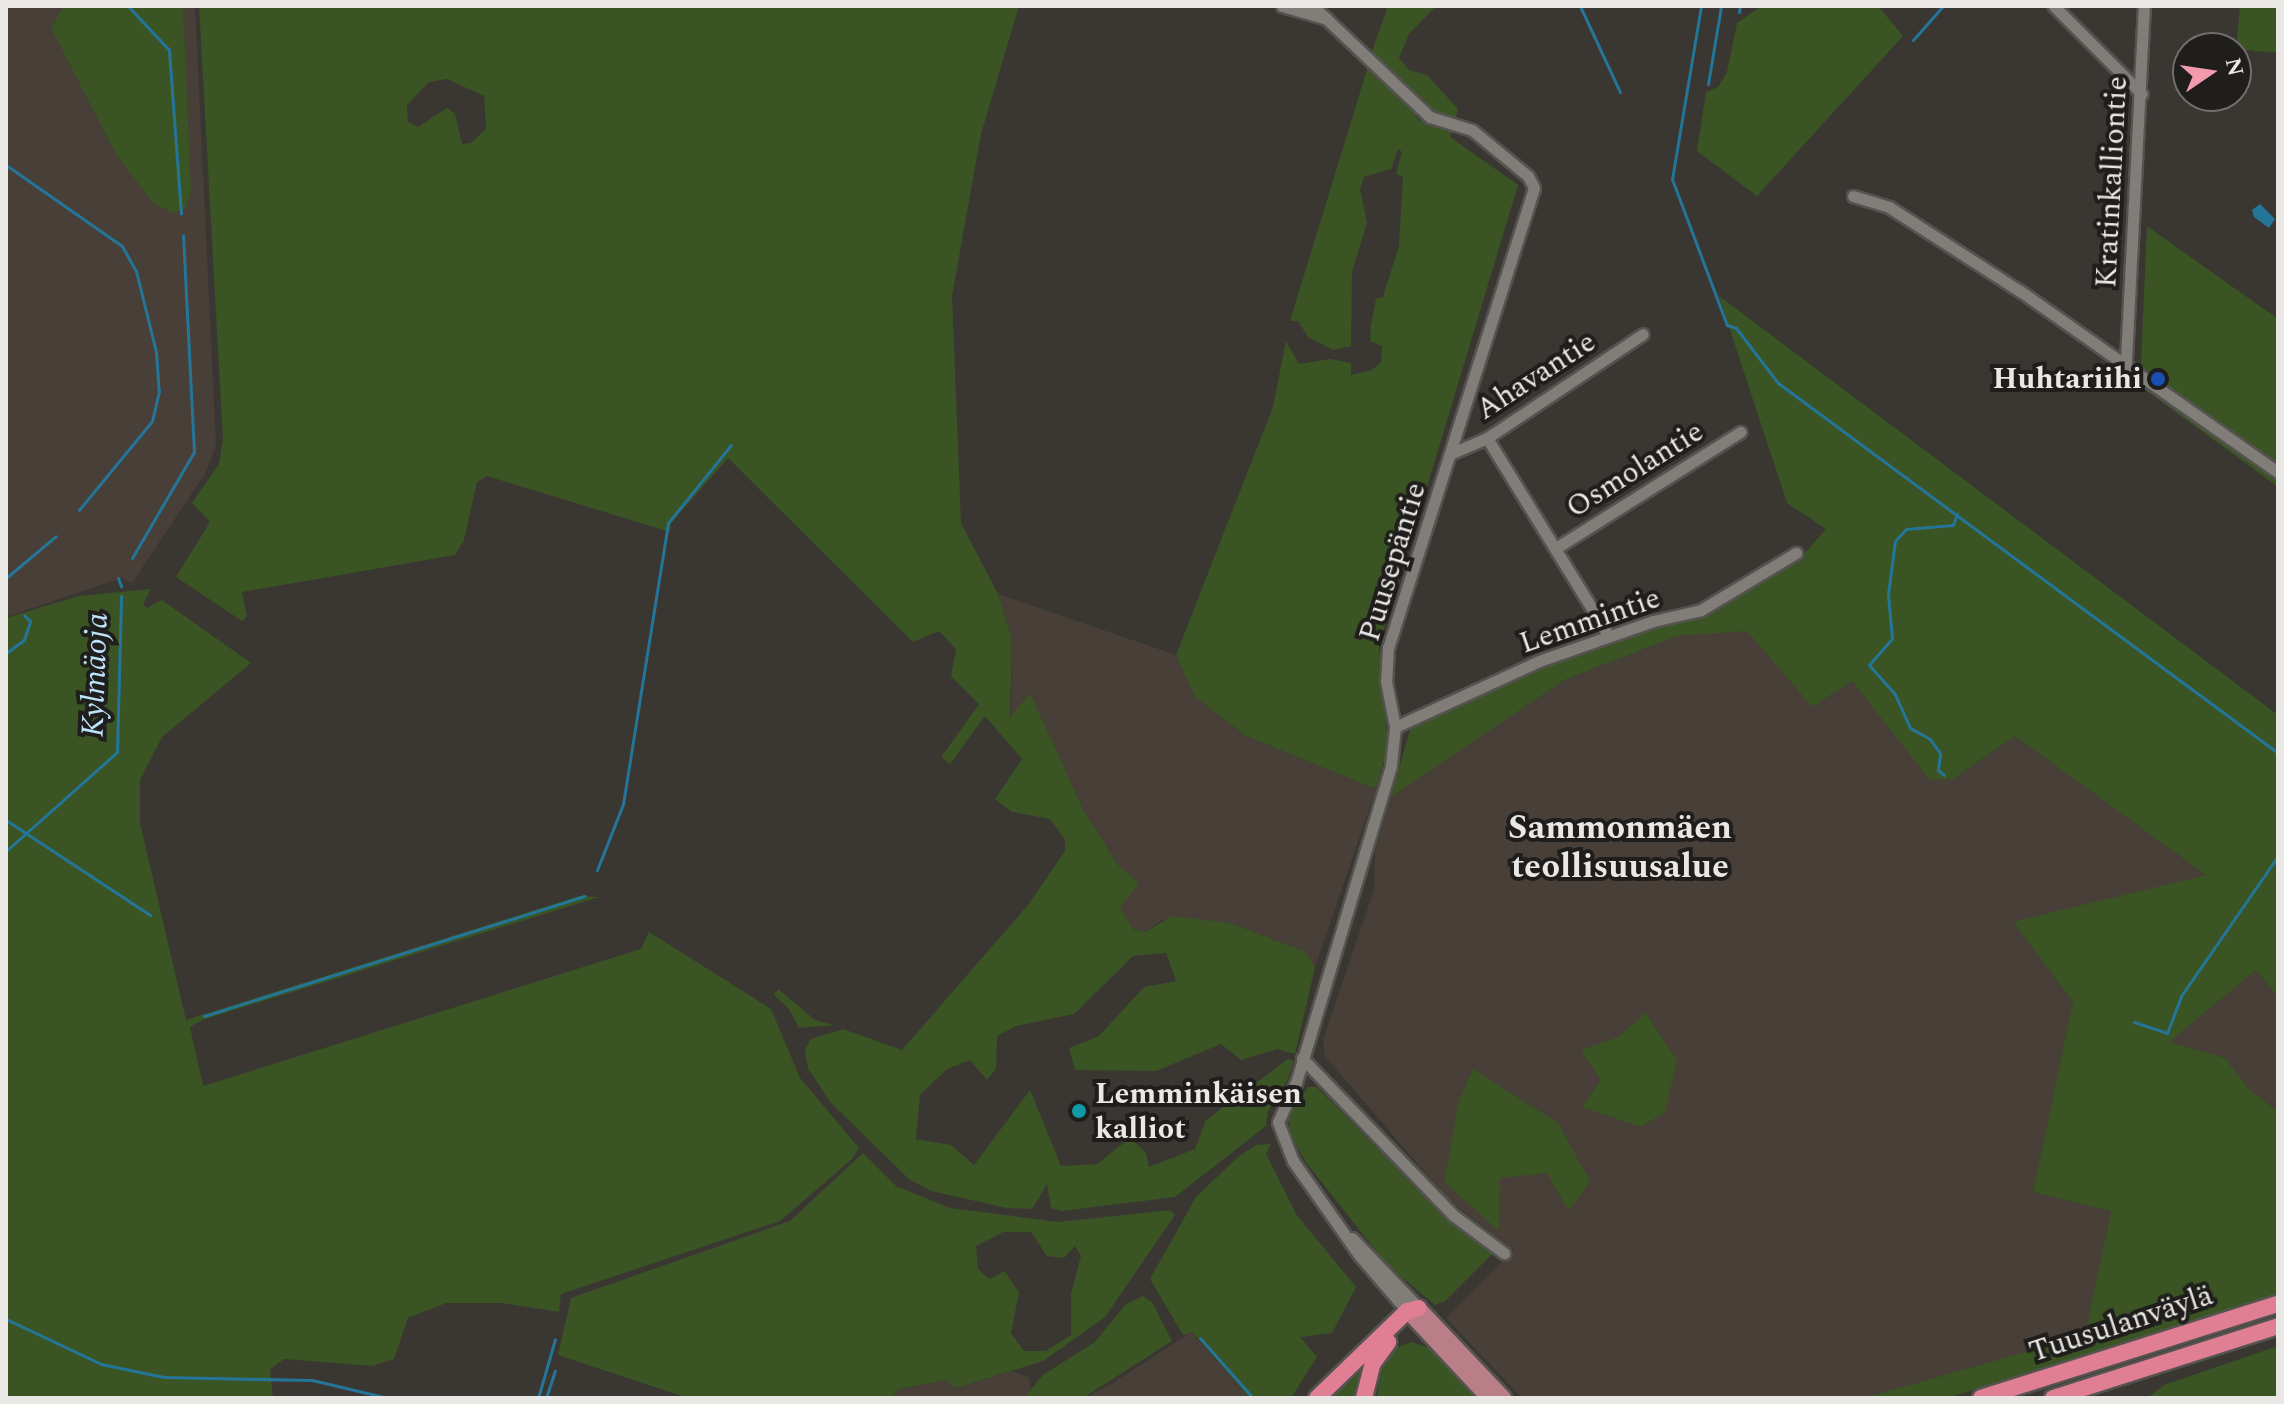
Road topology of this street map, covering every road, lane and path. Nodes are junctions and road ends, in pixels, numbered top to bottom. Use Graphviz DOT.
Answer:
graph roads {
  1 [pos="1282,6"];
  2 [pos="2054,6"];
  3 [pos="2144,6"];
  4 [pos="1314,7"];
  5 [pos="1329,20"];
  6 [pos="2142,94"];
  7 [pos="1853,196"];
  8 [pos="1643,334"];
  9 [pos="2126,360"];
  10 [pos="1740,432"];
  11 [pos="1487,438"];
  12 [pos="1452,453"];
  13 [pos="2278,472"];
  14 [pos="1556,548"];
  15 [pos="1796,553"];
  16 [pos="1608,635"];
  17 [pos="1395,727"];
  18 [pos="1302,1058"];
  19 [pos="1504,1253"];
  20 [pos="2278,1304"];
  21 [pos="1413,1313"];
  22 [pos="2278,1326"];
  23 [pos="1317,1398"];
  24 [pos="1364,1398"];
  25 [pos="1488,1398"];
  26 [pos="1504,1398"];
  27 [pos="1981,1398"];
  28 [pos="2053,1398"];
  1 -- 5 [label="street"];
  2 -- 6 [label="street"];
  3 -- 6 [label="street, Kratinkalliontie"];
  4 -- 5 [label="street"];
  5 -- 12 [label="street, Puusepäntie"];
  6 -- 9 [label="street, Kratinkalliontie"];
  7 -- 9 [label="street"];
  8 -- 11 [label="street, Ahavantie"];
  9 -- 13 [label="street"];
  10 -- 14 [label="street, Osmolantie"];
  11 -- 12 [label="street, Ahavantie"];
  11 -- 14 [label="street"];
  12 -- 17 [label="street, Puusepäntie"];
  14 -- 16 [label="street"];
  15 -- 16 [label="street, Lemmintie"];
  16 -- 17 [label="street, Lemmintie"];
  17 -- 18 [label="street, Puusepäntie"];
  18 -- 19 [label="street"];
  18 -- 21 [label="street, Puusepäntie"];
  20 -- 27 [label="highway, Tuusulanväylä"];
  21 -- 23 [label="highway"];
  21 -- 24 [label="highway"];
  21 -- 25 [label="main road"];
  21 -- 26 [label="main road"];
  22 -- 28 [label="highway, Tuusulanväylä"];
}
